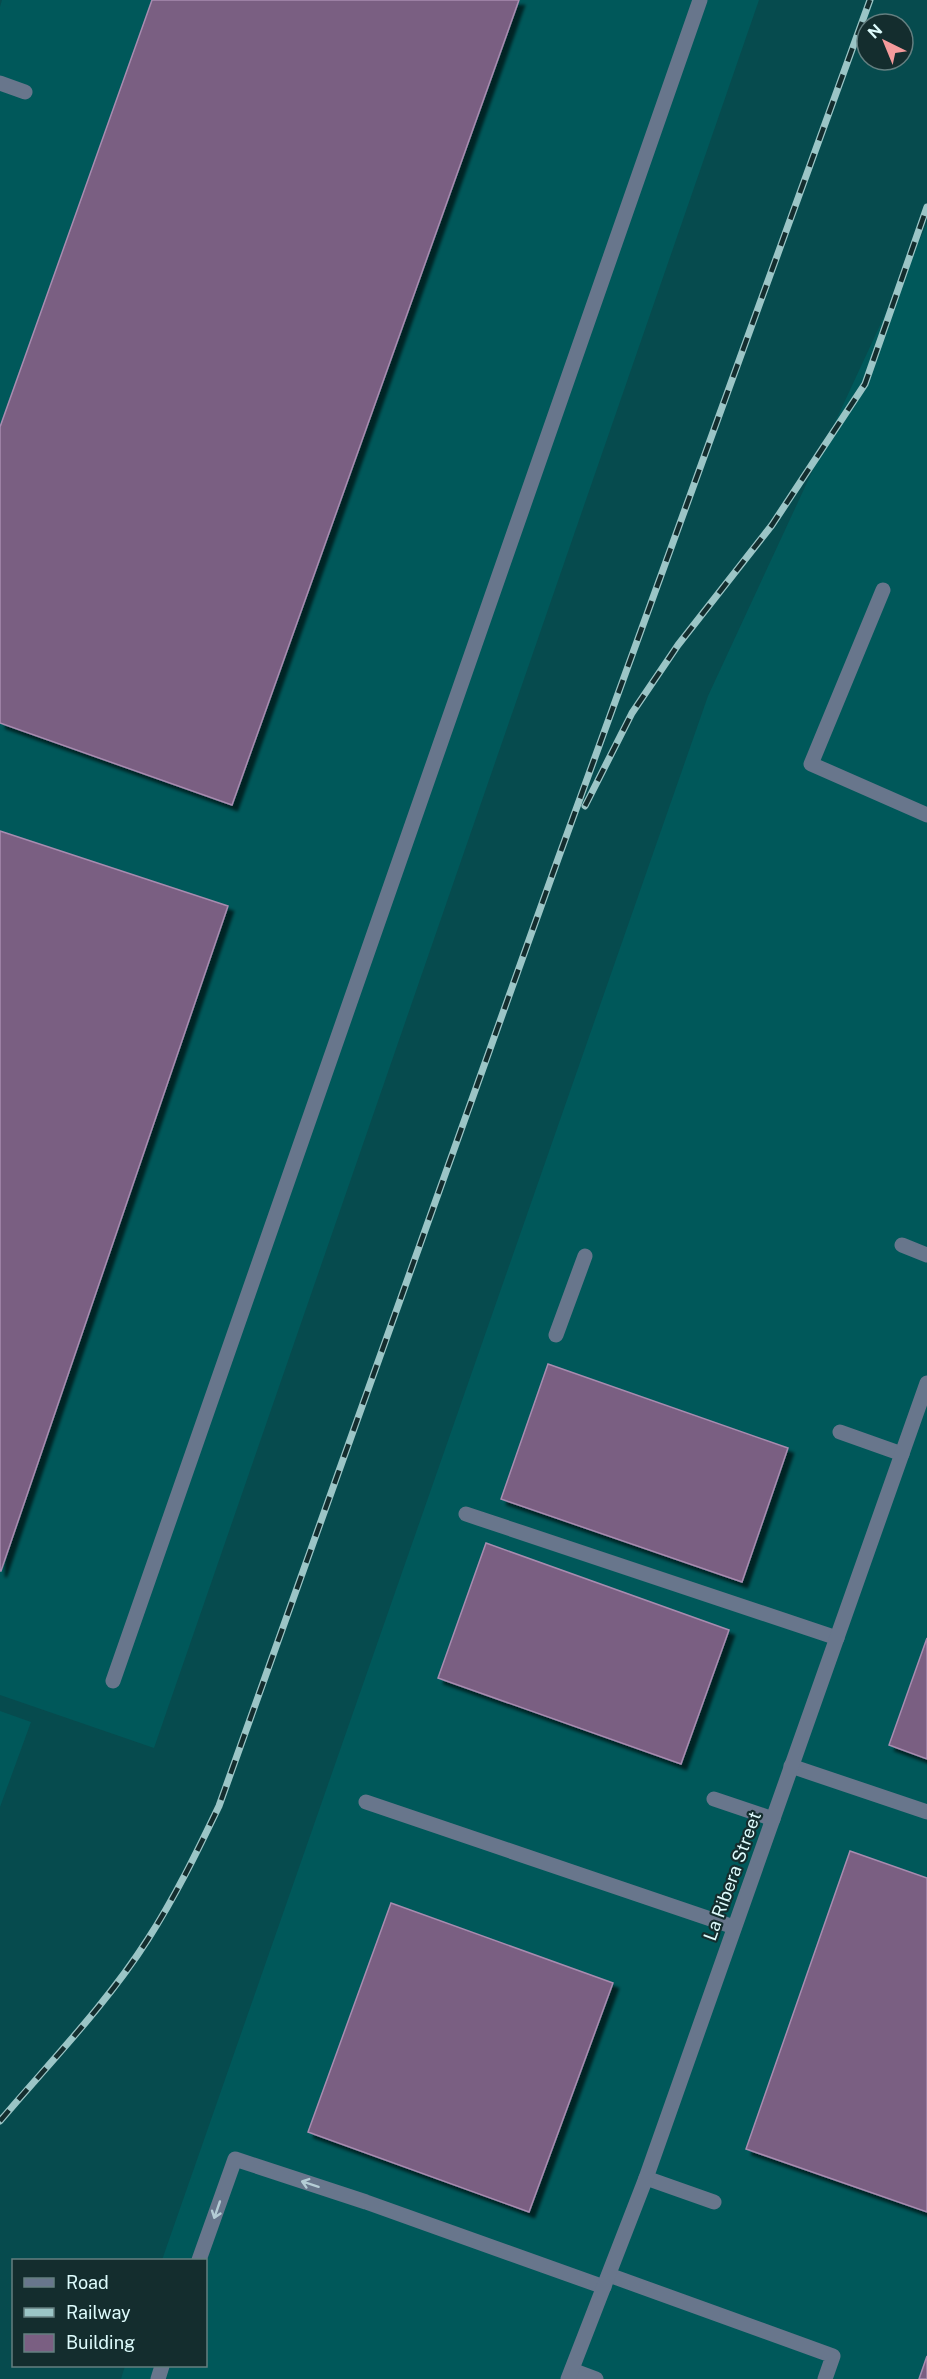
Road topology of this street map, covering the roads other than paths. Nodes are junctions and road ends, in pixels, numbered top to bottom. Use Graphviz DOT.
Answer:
graph roads {
  1 [pos="700,0"];
  2 [pos="0,83"];
  3 [pos="25,92"];
  4 [pos="884,590"];
  5 [pos="927,815"];
  6 [pos="902,1245"];
  7 [pos="927,1255"];
  8 [pos="585,1256"];
  9 [pos="556,1335"];
  10 [pos="927,1383"];
  11 [pos="840,1432"];
  12 [pos="902,1454"];
  13 [pos="466,1514"];
  14 [pos="837,1638"];
  15 [pos="112,1681"];
  16 [pos="791,1766"];
  17 [pos="714,1799"];
  18 [pos="366,1802"];
  19 [pos="927,1812"];
  20 [pos="773,1819"];
  21 [pos="734,1927"];
  22 [pos="646,2178"];
  23 [pos="714,2202"];
  24 [pos="199,2259"];
  25 [pos="606,2281"];
  26 [pos="570,2375"];
  27 [pos="596,2379"];
  28 [pos="825,2379"];
  1 -- 15 [label="street"];
  2 -- 3 [label="street"];
  4 -- 5 [label="street"];
  6 -- 7 [label="street"];
  8 -- 9 [label="street"];
  10 -- 12 [label="street, La Ribera Street"];
  11 -- 12 [label="street"];
  12 -- 14 [label="street, La Ribera Street"];
  13 -- 14 [label="street"];
  14 -- 16 [label="street, La Ribera Street"];
  16 -- 19 [label="street"];
  16 -- 20 [label="street, La Ribera Street"];
  17 -- 20 [label="street"];
  18 -- 21 [label="street"];
  20 -- 21 [label="street, La Ribera Street"];
  21 -- 22 [label="street, La Ribera Street"];
  22 -- 23 [label="street"];
  22 -- 25 [label="street, La Ribera Street"];
  25 -- 24 [label="street, one-way"];
  25 -- 26 [label="street, La Ribera Street"];
  25 -- 28 [label="street"];
  26 -- 27 [label="street"];
}
